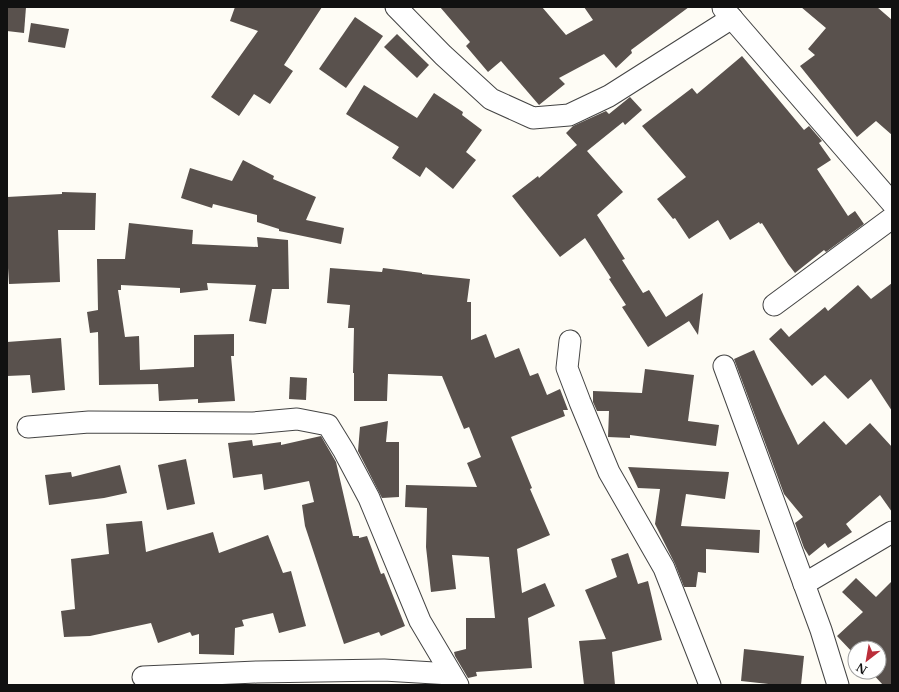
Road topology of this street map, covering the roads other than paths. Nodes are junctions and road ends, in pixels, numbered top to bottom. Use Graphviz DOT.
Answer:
graph roads {
  1 [pos="396,7"];
  2 [pos="727,12"];
  3 [pos="892,203"];
  4 [pos="892,218"];
  5 [pos="774,305"];
  6 [pos="570,341"];
  7 [pos="724,366"];
  8 [pos="28,428"];
  9 [pos="892,532"];
  10 [pos="804,584"];
  11 [pos="143,677"];
  12 [pos="258,678"];
  13 [pos="455,679"];
  14 [pos="710,685"];
  15 [pos="838,685"];
  1 -- 2 [label="street"];
  2 -- 3 [label="street"];
  4 -- 5 [label="street"];
  6 -- 14 [label="street"];
  7 -- 10 [label="street"];
  8 -- 13 [label="street"];
  9 -- 10 [label="street"];
  10 -- 15 [label="street"];
  11 -- 12 [label="street"];
  12 -- 13 [label="street"];
}
